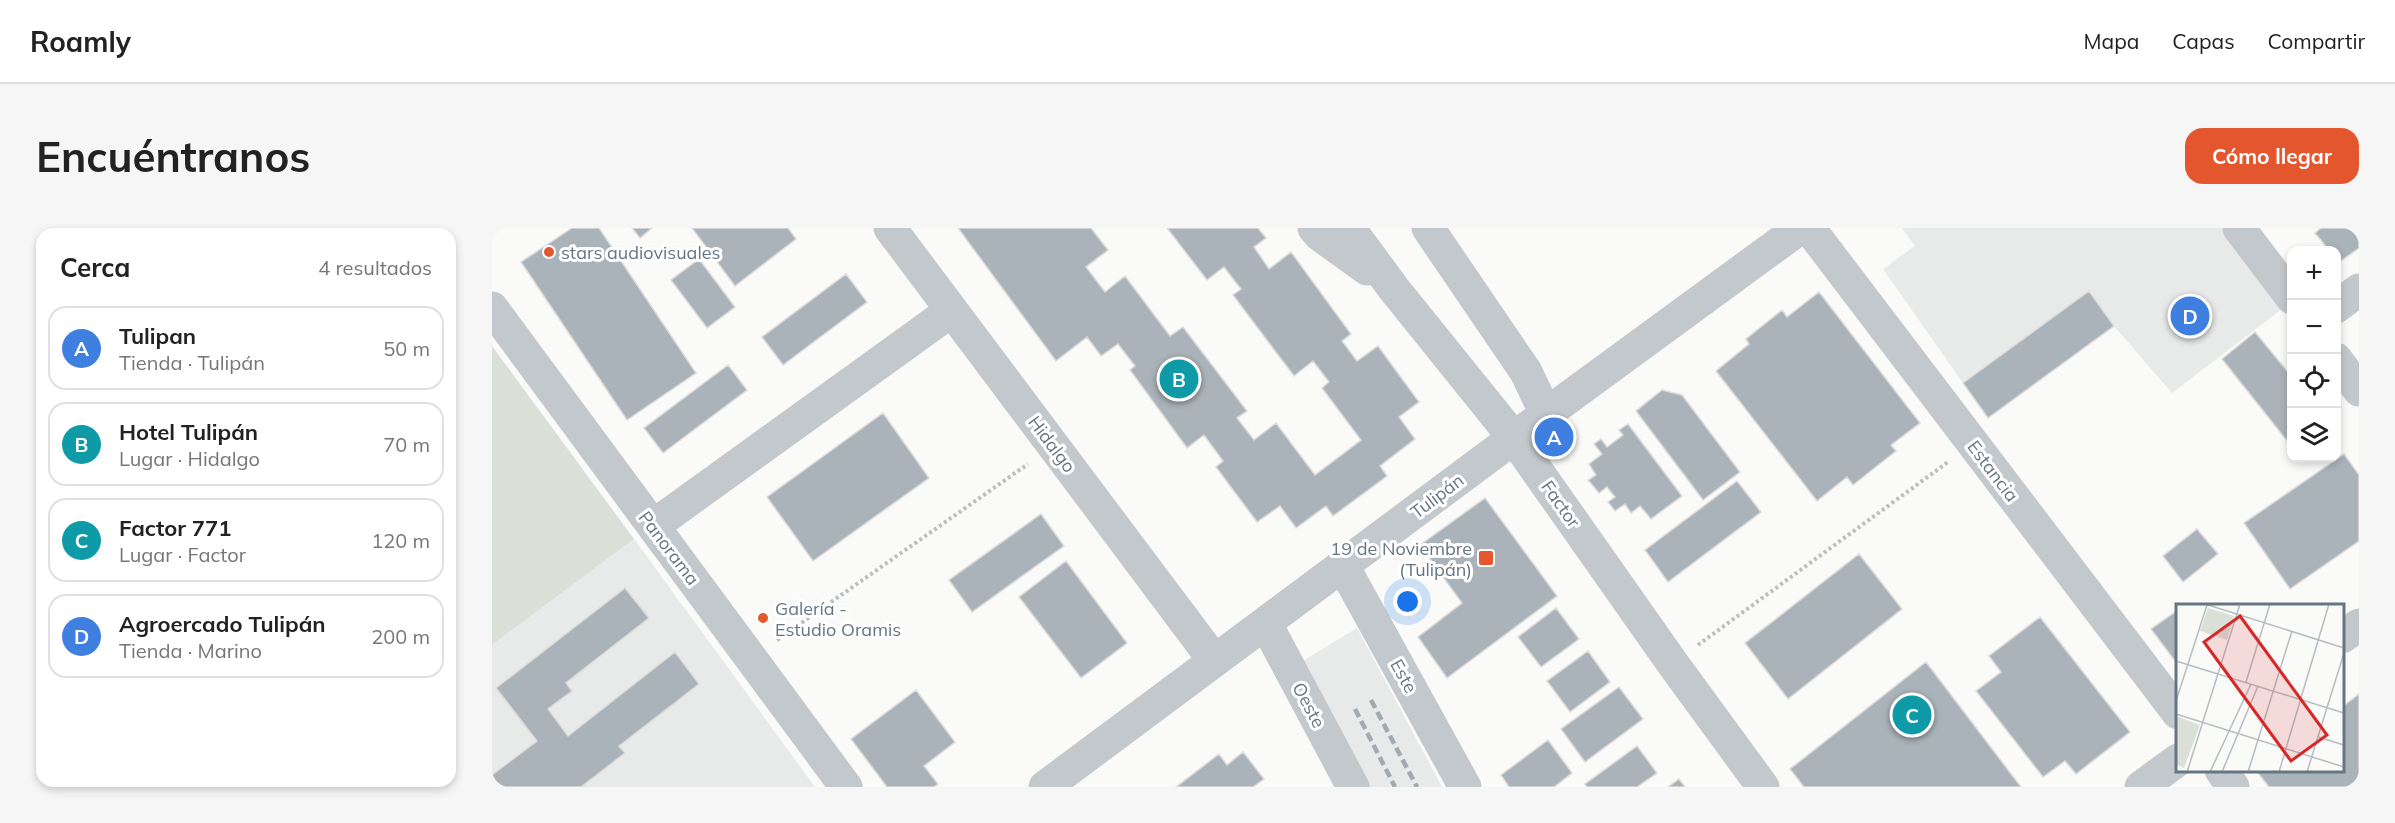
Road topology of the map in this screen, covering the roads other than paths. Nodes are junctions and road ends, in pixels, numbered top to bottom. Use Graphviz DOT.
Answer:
graph roads {
  1 [pos="890,228"];
  2 [pos="1314,228"];
  3 [pos="1349,228"];
  4 [pos="1428,228"];
  5 [pos="1800,228"];
  6 [pos="1809,228"];
  7 [pos="2240,228"];
  8 [pos="1394,289"];
  9 [pos="2359,290"];
  10 [pos="2287,291"];
  11 [pos="2341,304"];
  12 [pos="492,308"];
  13 [pos="951,311"];
  14 [pos="2341,365"];
  15 [pos="2359,390"];
  16 [pos="1546,414"];
  17 [pos="1514,438"];
  18 [pos="653,526"];
  19 [pos="1343,566"];
  20 [pos="1266,624"];
  21 [pos="2359,625"];
  22 [pos="2344,636"];
  23 [pos="1214,660"];
  24 [pos="2176,710"];
  25 [pos="2176,761"];
  26 [pos="2222,772"];
  27 [pos="846,787"];
  28 [pos="1046,787"];
  29 [pos="1353,787"];
  30 [pos="1465,787"];
  31 [pos="1763,787"];
  32 [pos="2141,787"];
  33 [pos="2233,787"];
  1 -- 13 [label="street, Hidalgo"];
  2 -- 8 [label="street"];
  3 -- 8 [label="street, Factor"];
  4 -- 16 [label="street"];
  5 -- 16 [label="street, Tulipán"];
  6 -- 24 [label="street, Estancia"];
  7 -- 10 [label="street"];
  8 -- 17 [label="street, Factor"];
  9 -- 11 [label="street"];
  12 -- 18 [label="street, Panorama"];
  13 -- 18 [label="street"];
  13 -- 23 [label="street, Hidalgo"];
  14 -- 15 [label="street"];
  16 -- 17 [label="street, Tulipán"];
  17 -- 19 [label="street, Tulipán"];
  17 -- 31 [label="street, Factor"];
  18 -- 27 [label="street, Panorama"];
  19 -- 20 [label="street, Tulipán"];
  19 -- 30 [label="street, Este"];
  20 -- 23 [label="street, Tulipán"];
  20 -- 29 [label="street, Oeste"];
  21 -- 22 [label="street"];
  23 -- 28 [label="street, Tulipán"];
  25 -- 32 [label="street"];
  26 -- 33 [label="street"];
}
